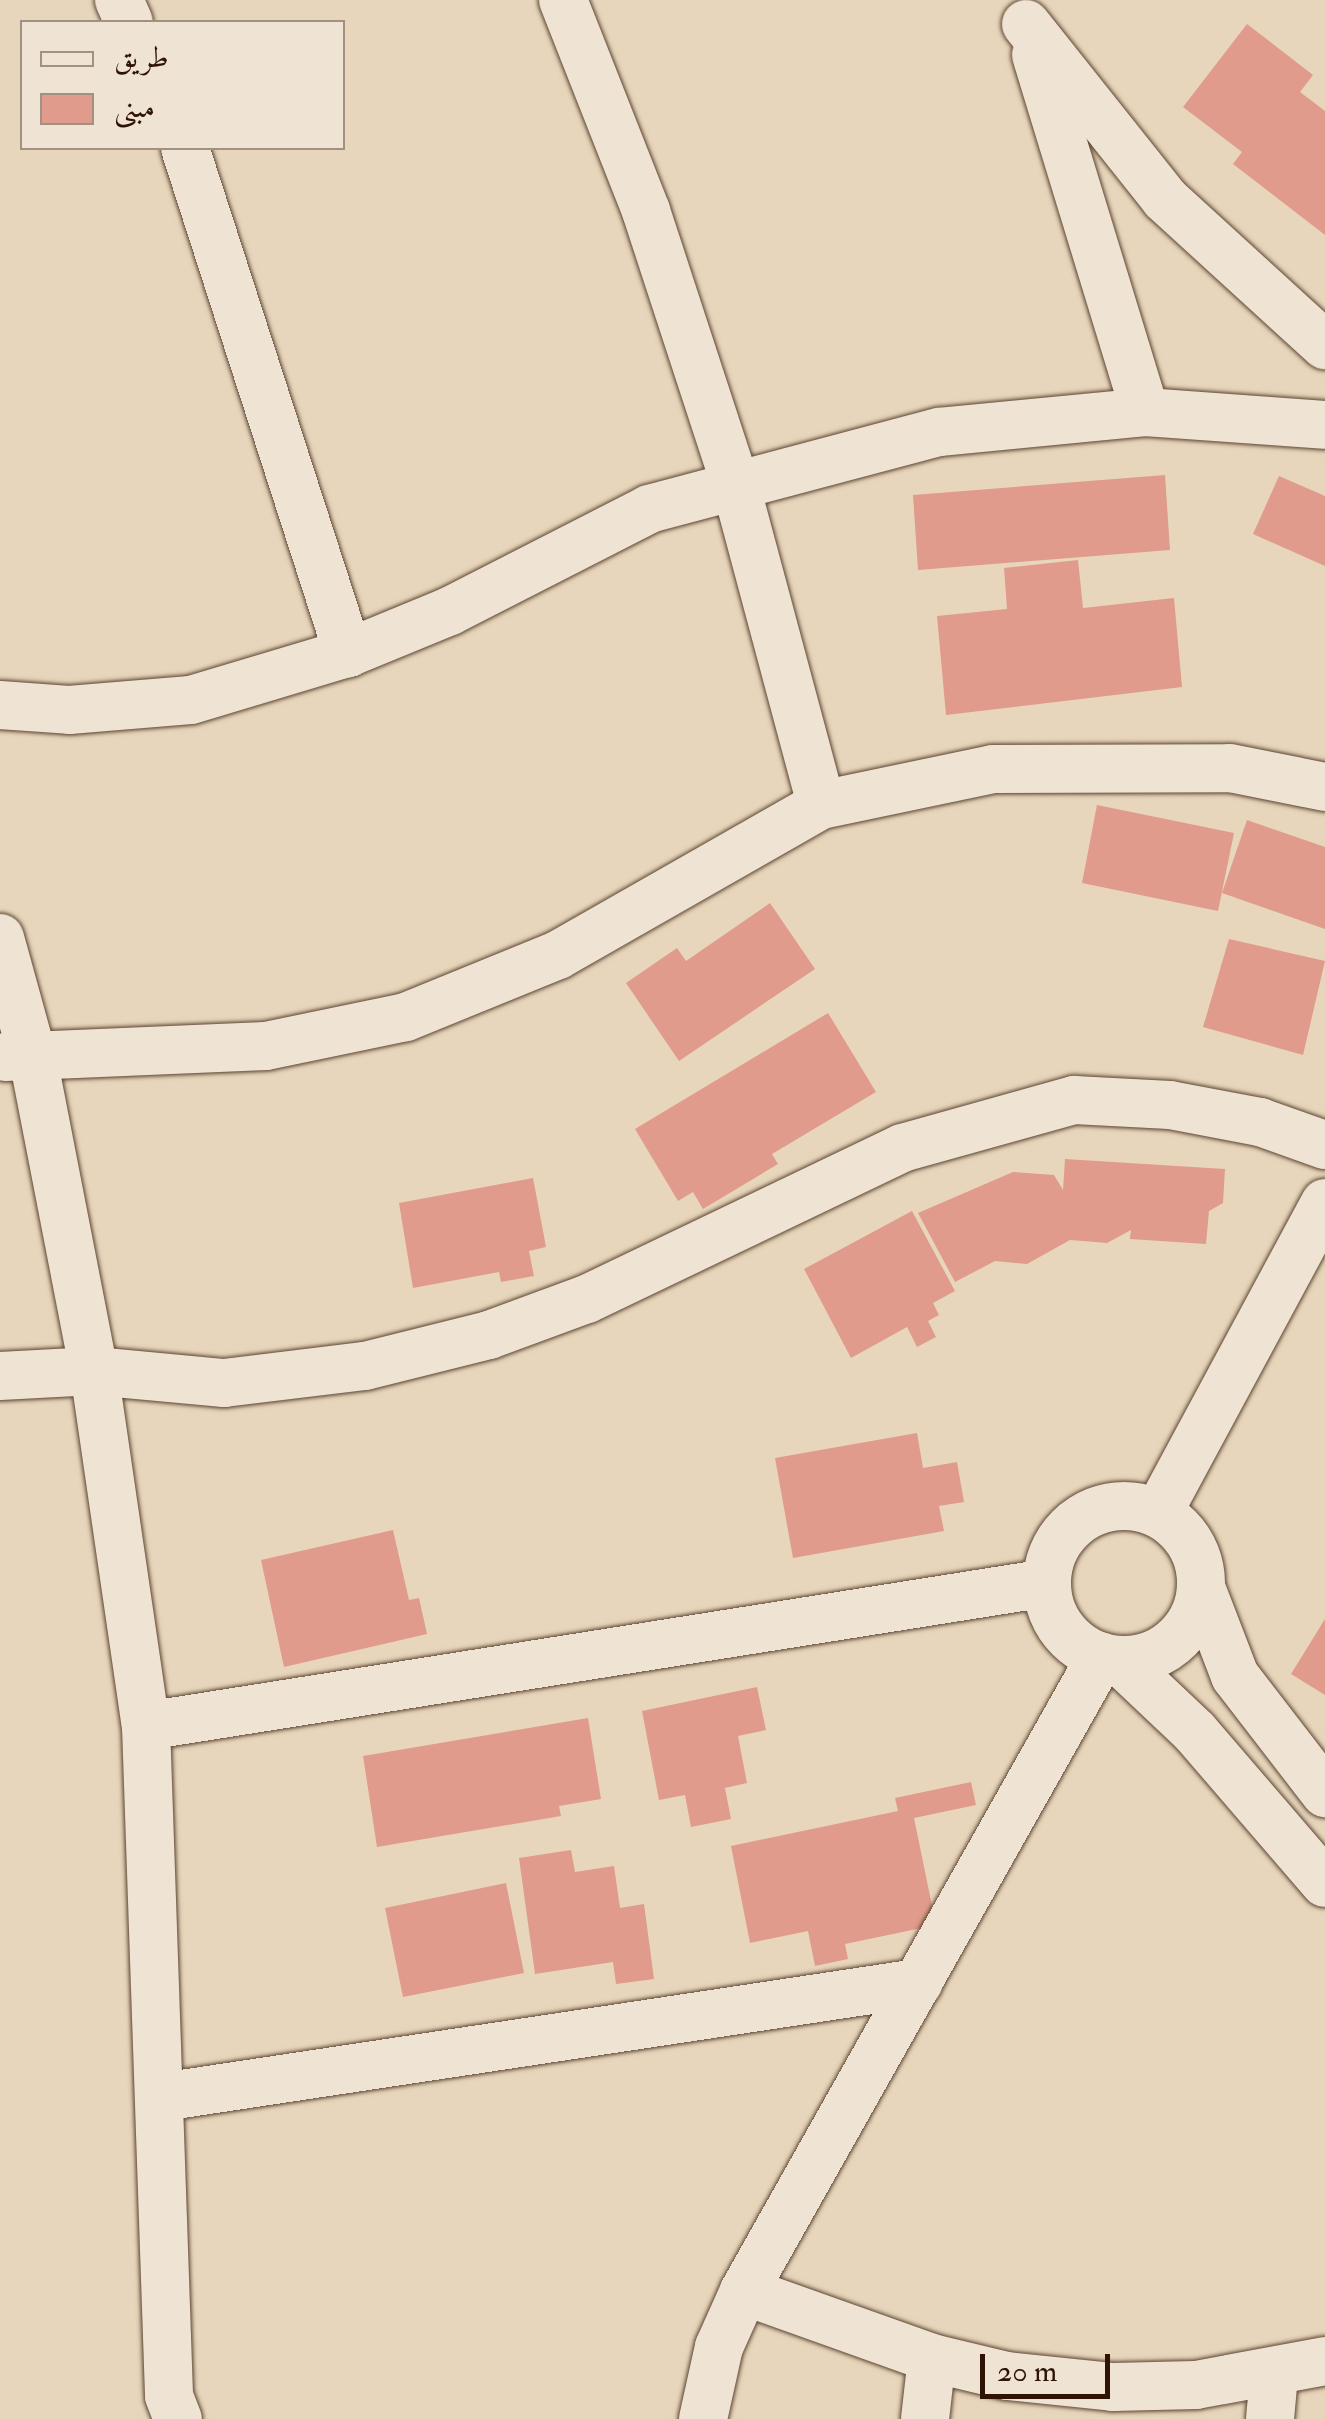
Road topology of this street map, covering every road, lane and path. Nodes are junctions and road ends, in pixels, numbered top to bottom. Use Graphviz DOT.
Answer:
graph roads {
  1 [pos="563,0"];
  2 [pos="1021,12"];
  3 [pos="186,150"];
  4 [pos="1325,345"];
  5 [pos="1145,412"];
  6 [pos="1325,425"];
  7 [pos="735,483"];
  8 [pos="348,653"];
  9 [pos="0,705"];
  10 [pos="1325,787"];
  11 [pos="821,805"];
  12 [pos="0,938"];
  13 [pos="16,1058"];
  14 [pos="1325,1145"];
  15 [pos="1325,1203"];
  16 [pos="94,1371"];
  17 [pos="0,1376"];
  18 [pos="1158,1513"];
  19 [pos="1047,1583"];
  20 [pos="1202,1590"];
  21 [pos="1110,1659"];
  22 [pos="146,1726"];
  23 [pos="1325,1793"];
  24 [pos="1325,1883"];
  25 [pos="918,1982"];
  26 [pos="162,2097"];
  27 [pos="744,2291"];
  28 [pos="932,2358"];
  29 [pos="1325,2362"];
  30 [pos="1272,2397"];
  31 [pos="178,2419"];
  32 [pos="703,2419"];
  33 [pos="925,2419"];
  1 -- 7 [label="street"];
  2 -- 4 [label="street"];
  2 -- 5 [label="street"];
  3 -- 8 [label="street"];
  5 -- 6 [label="street"];
  5 -- 7 [label="street"];
  7 -- 8 [label="street"];
  7 -- 11 [label="street"];
  8 -- 9 [label="street"];
  10 -- 11 [label="street"];
  11 -- 13 [label="street"];
  12 -- 13 [label="street"];
  13 -- 16 [label="street"];
  14 -- 16 [label="street"];
  15 -- 18 [label="street"];
  16 -- 17 [label="street"];
  16 -- 22 [label="street"];
  18 -- 19 [label="street"];
  18 -- 20 [label="street"];
  19 -- 21 [label="street"];
  19 -- 22 [label="street"];
  20 -- 21 [label="street"];
  20 -- 23 [label="street"];
  21 -- 24 [label="street"];
  21 -- 25 [label="street"];
  22 -- 26 [label="street"];
  25 -- 26 [label="street"];
  25 -- 27 [label="street"];
  26 -- 31 [label="street"];
  27 -- 28 [label="street"];
  27 -- 32 [label="street"];
  28 -- 30 [label="street"];
  28 -- 33 [label="street"];
  29 -- 30 [label="street"];
}
